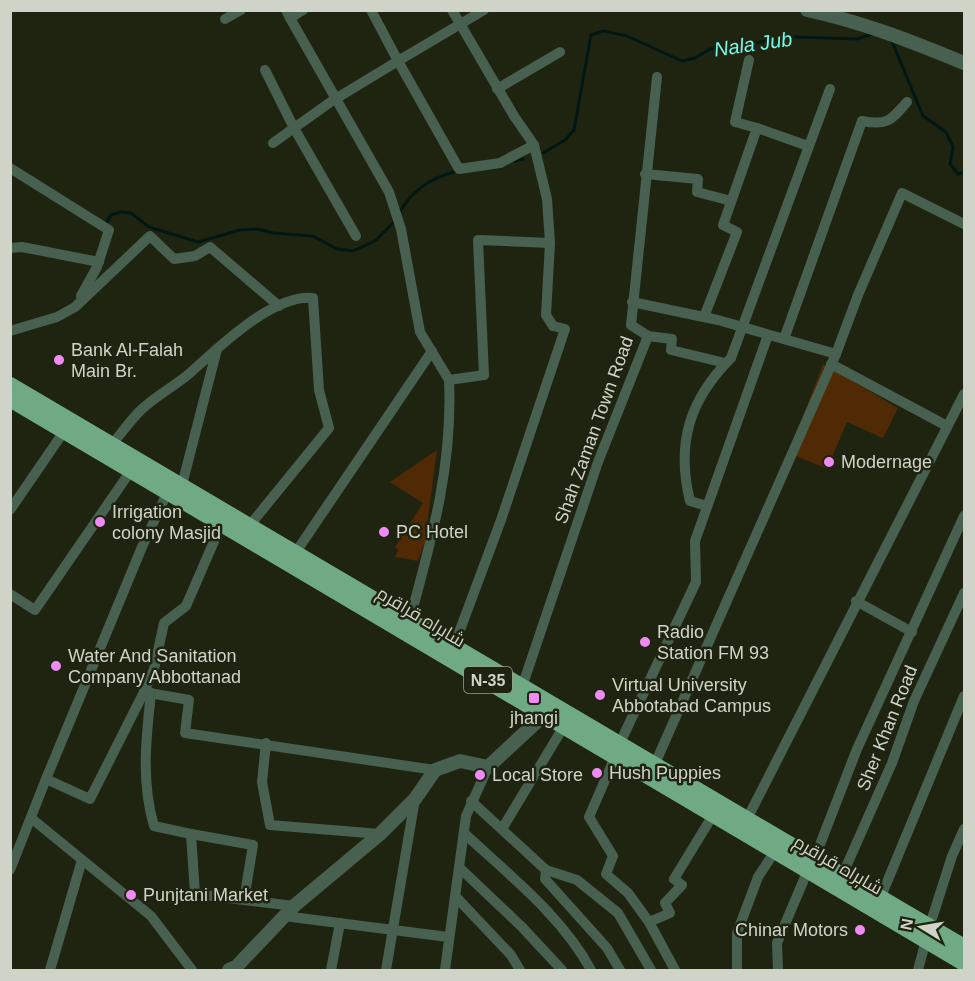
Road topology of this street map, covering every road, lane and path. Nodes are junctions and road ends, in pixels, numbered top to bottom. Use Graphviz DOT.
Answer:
graph roads {
  1 [pos="241,10"];
  2 [pos="303,10"];
  3 [pos="370,10"];
  4 [pos="452,10"];
  5 [pos="484,10"];
  6 [pos="807,10"];
  7 [pos="288,14"];
  8 [pos="225,19"];
  9 [pos="459,24"];
  10 [pos="560,52"];
  11 [pos="749,60"];
  12 [pos="398,61"];
  13 [pos="964,63"];
  14 [pos="265,70"];
  15 [pos="657,77"];
  16 [pos="497,89"];
  17 [pos="830,89"];
  18 [pos="335,98"];
  19 [pos="907,102"];
  20 [pos="294,128"];
  21 [pos="757,128"];
  22 [pos="273,143"];
  23 [pos="534,145"];
  24 [pos="808,146"];
  25 [pos="10,168"];
  26 [pos="645,174"];
  27 [pos="731,201"];
  28 [pos="964,224"];
  29 [pos="356,236"];
  30 [pos="10,243"];
  31 [pos="550,243"];
  32 [pos="16,247"];
  33 [pos="99,262"];
  34 [pos="632,302"];
  35 [pos="279,306"];
  36 [pos="75,307"];
  37 [pos="704,317"];
  38 [pos="741,327"];
  39 [pos="10,331"];
  40 [pos="768,335"];
  41 [pos="648,336"];
  42 [pos="784,339"];
  43 [pos="217,347"];
  44 [pos="432,351"];
  45 [pos="833,359"];
  46 [pos="725,363"];
  47 [pos="449,380"];
  48 [pos="10,385"];
  49 [pos="964,394"];
  50 [pos="10,399"];
  51 [pos="947,426"];
  52 [pos="65,430"];
  53 [pos="112,444"];
  54 [pos="132,469"];
  55 [pos="175,488"];
  56 [pos="707,506"];
  57 [pos="10,510"];
  58 [pos="964,516"];
  59 [pos="222,523"];
  60 [pos="249,525"];
  61 [pos="296,552"];
  62 [pos="964,593"];
  63 [pos="10,594"];
  64 [pos="856,601"];
  65 [pos="410,619"];
  66 [pos="912,632"];
  67 [pos="454,646"];
  68 [pos="522,687"];
  69 [pos="148,693"];
  70 [pos="964,696"];
  71 [pos="544,714"];
  72 [pos="564,726"];
  73 [pos="266,743"];
  74 [pos="617,751"];
  75 [pos="633,760"];
  76 [pos="654,766"];
  77 [pos="488,767"];
  78 [pos="435,770"];
  79 [pos="46,779"];
  80 [pos="415,799"];
  81 [pos="471,801"];
  82 [pos="713,815"];
  83 [pos="31,818"];
  84 [pos="747,819"];
  85 [pos="502,829"];
  86 [pos="964,829"];
  87 [pos="464,833"];
  88 [pos="191,834"];
  89 [pos="380,834"];
  90 [pos="775,850"];
  91 [pos="82,860"];
  92 [pos="811,865"];
  93 [pos="461,869"];
  94 [pos="10,870"];
  95 [pos="546,870"];
  96 [pos="842,876"];
  97 [pos="456,897"];
  98 [pos="880,899"];
  99 [pos="244,900"];
  100 [pos="294,906"];
  101 [pos="284,916"];
  102 [pos="649,922"];
  103 [pos="340,923"];
  104 [pos="394,930"];
  105 [pos="928,934"];
  106 [pos="448,937"];
  107 [pos="964,947"];
  108 [pos="964,963"];
  109 [pos="234,969"];
  110 [pos="50,970"];
  111 [pos="192,970"];
  112 [pos="331,970"];
  113 [pos="386,970"];
  114 [pos="445,970"];
  115 [pos="520,970"];
  116 [pos="562,970"];
  117 [pos="591,970"];
  118 [pos="620,970"];
  119 [pos="651,970"];
  120 [pos="675,970"];
  121 [pos="737,970"];
  122 [pos="778,970"];
  123 [pos="918,970"];
  1 -- 8 [label="street"];
  2 -- 7 [label="street"];
  3 -- 12 [label="street"];
  4 -- 9 [label="street"];
  5 -- 9 [label="street"];
  6 -- 13 [label="street"];
  7 -- 18 [label="street"];
  9 -- 12 [label="street"];
  9 -- 16 [label="street"];
  10 -- 16 [label="street"];
  11 -- 21 [label="street"];
  12 -- 18 [label="street"];
  12 -- 23 [label="street"];
  14 -- 20 [label="street"];
  15 -- 26 [label="street, Shah Zaman Town Road"];
  16 -- 23 [label="street"];
  17 -- 24 [label="street"];
  18 -- 20 [label="street"];
  18 -- 44 [label="street"];
  19 -- 42 [label="street"];
  20 -- 22 [label="street"];
  20 -- 29 [label="street"];
  21 -- 24 [label="street"];
  21 -- 27 [label="street"];
  23 -- 31 [label="street"];
  24 -- 38 [label="street"];
  25 -- 33 [label="street"];
  26 -- 27 [label="street"];
  26 -- 34 [label="street, Shah Zaman Town Road"];
  27 -- 37 [label="street"];
  28 -- 45 [label="street"];
  30 -- 32 [label="street"];
  31 -- 47 [label="street"];
  31 -- 67 [label="street"];
  32 -- 33 [label="street"];
  33 -- 36 [label="street"];
  34 -- 37 [label="street"];
  34 -- 41 [label="street, Shah Zaman Town Road"];
  35 -- 36 [label="street"];
  35 -- 43 [label="street"];
  35 -- 60 [label="street"];
  36 -- 39 [label="street"];
  37 -- 38 [label="street"];
  38 -- 40 [label="street"];
  38 -- 46 [label="street"];
  40 -- 42 [label="street"];
  40 -- 56 [label="street"];
  41 -- 46 [label="street"];
  41 -- 68 [label="street, Shah Zaman Town Road"];
  42 -- 45 [label="street"];
  43 -- 53 [label="street"];
  43 -- 55 [label="street"];
  44 -- 47 [label="street"];
  44 -- 61 [label="street"];
  45 -- 51 [label="street"];
  45 -- 76 [label="street"];
  46 -- 56 [label="street"];
  47 -- 65 [label="street"];
  48 -- 53 [label="highway, شاہراہ قراقرم / N-35"];
  49 -- 51 [label="street"];
  50 -- 52 [label="highway, شاہراہ قراقرم / N-35"];
  51 -- 64 [label="street"];
  52 -- 54 [label="highway, شاہراہ قراقرم / N-35"];
  52 -- 57 [label="street"];
  53 -- 55 [label="highway, شاہراہ قراقرم / N-35"];
  54 -- 55 [label="highway, شاہراہ قراقرم / N-35"];
  54 -- 63 [label="street"];
  55 -- 59 [label="highway, شاہراہ قراقرم / N-35"];
  55 -- 60 [label="highway, شاہراہ قراقرم / N-35"];
  55 -- 79 [label="street"];
  56 -- 74 [label="street"];
  58 -- 66 [label="street"];
  59 -- 69 [label="street"];
  59 -- 71 [label="highway, شاہراہ قراقرم / N-35"];
  60 -- 61 [label="highway, شاہراہ قراقرم / N-35"];
  61 -- 65 [label="highway, شاہراہ قراقرم / N-35"];
  62 -- 96 [label="street, Sher Khan Road"];
  64 -- 66 [label="street"];
  64 -- 84 [label="street"];
  65 -- 67 [label="highway, شاہراہ قراقرم / N-35"];
  66 -- 92 [label="street"];
  67 -- 68 [label="highway, شاہراہ قراقرم / N-35"];
  68 -- 74 [label="highway, شاہراہ قراقرم / N-35"];
  69 -- 73 [label="street"];
  69 -- 79 [label="street"];
  69 -- 88 [label="street"];
  70 -- 98 [label="street"];
  71 -- 72 [label="highway, شاہراہ قراقرم / N-35"];
  71 -- 77 [label="street"];
  72 -- 74 [label="highway, شاہراہ قراقرم / N-35"];
  72 -- 85 [label="street"];
  73 -- 78 [label="street"];
  73 -- 89 [label="street"];
  74 -- 75 [label="highway, شاہراہ قراقرم / N-35"];
  74 -- 102 [label="street"];
  75 -- 76 [label="highway, شاہراہ قراقرم / N-35"];
  75 -- 82 [label="highway, شاہراہ قراقرم / N-35"];
  76 -- 84 [label="highway, شاہراہ قراقرم / N-35"];
  77 -- 78 [label="street"];
  77 -- 81 [label="street"];
  78 -- 80 [label="street"];
  79 -- 83 [label="street"];
  80 -- 89 [label="street"];
  80 -- 104 [label="street"];
  81 -- 85 [label="street"];
  81 -- 87 [label="street"];
  82 -- 90 [label="highway, شاہراہ قراقرم / N-35"];
  82 -- 102 [label="street"];
  83 -- 91 [label="street"];
  83 -- 94 [label="street"];
  84 -- 92 [label="highway, شاہراہ قراقرم / N-35"];
  85 -- 95 [label="street"];
  86 -- 105 [label="street"];
  87 -- 93 [label="street"];
  87 -- 117 [label="street"];
  88 -- 99 [label="street"];
  88 -- 99 [label="street"];
  89 -- 100 [label="street"];
  90 -- 92 [label="highway, شاہراہ قراقرم / N-35"];
  90 -- 121 [label="street"];
  91 -- 110 [label="street"];
  91 -- 111 [label="street"];
  92 -- 96 [label="highway, شاہراہ قراقرم / N-35"];
  92 -- 105 [label="highway, شاہراہ قراقرم / N-35"];
  92 -- 122 [label="street"];
  93 -- 97 [label="street"];
  93 -- 116 [label="street"];
  95 -- 118 [label="street"];
  95 -- 119 [label="street"];
  96 -- 98 [label="highway, شاہراہ قراقرم / N-35"];
  97 -- 106 [label="street"];
  97 -- 115 [label="street"];
  98 -- 105 [label="highway, شاہراہ قراقرم / N-35"];
  99 -- 100 [label="street"];
  100 -- 101 [label="street"];
  101 -- 103 [label="street"];
  101 -- 109 [label="street"];
  102 -- 120 [label="street"];
  103 -- 104 [label="street"];
  103 -- 112 [label="street"];
  104 -- 106 [label="street"];
  104 -- 113 [label="street"];
  105 -- 107 [label="highway, شاہراہ قراقرم / N-35"];
  105 -- 108 [label="highway, شاہراہ قراقرم / N-35"];
  105 -- 123 [label="street"];
  106 -- 114 [label="street"];
}
